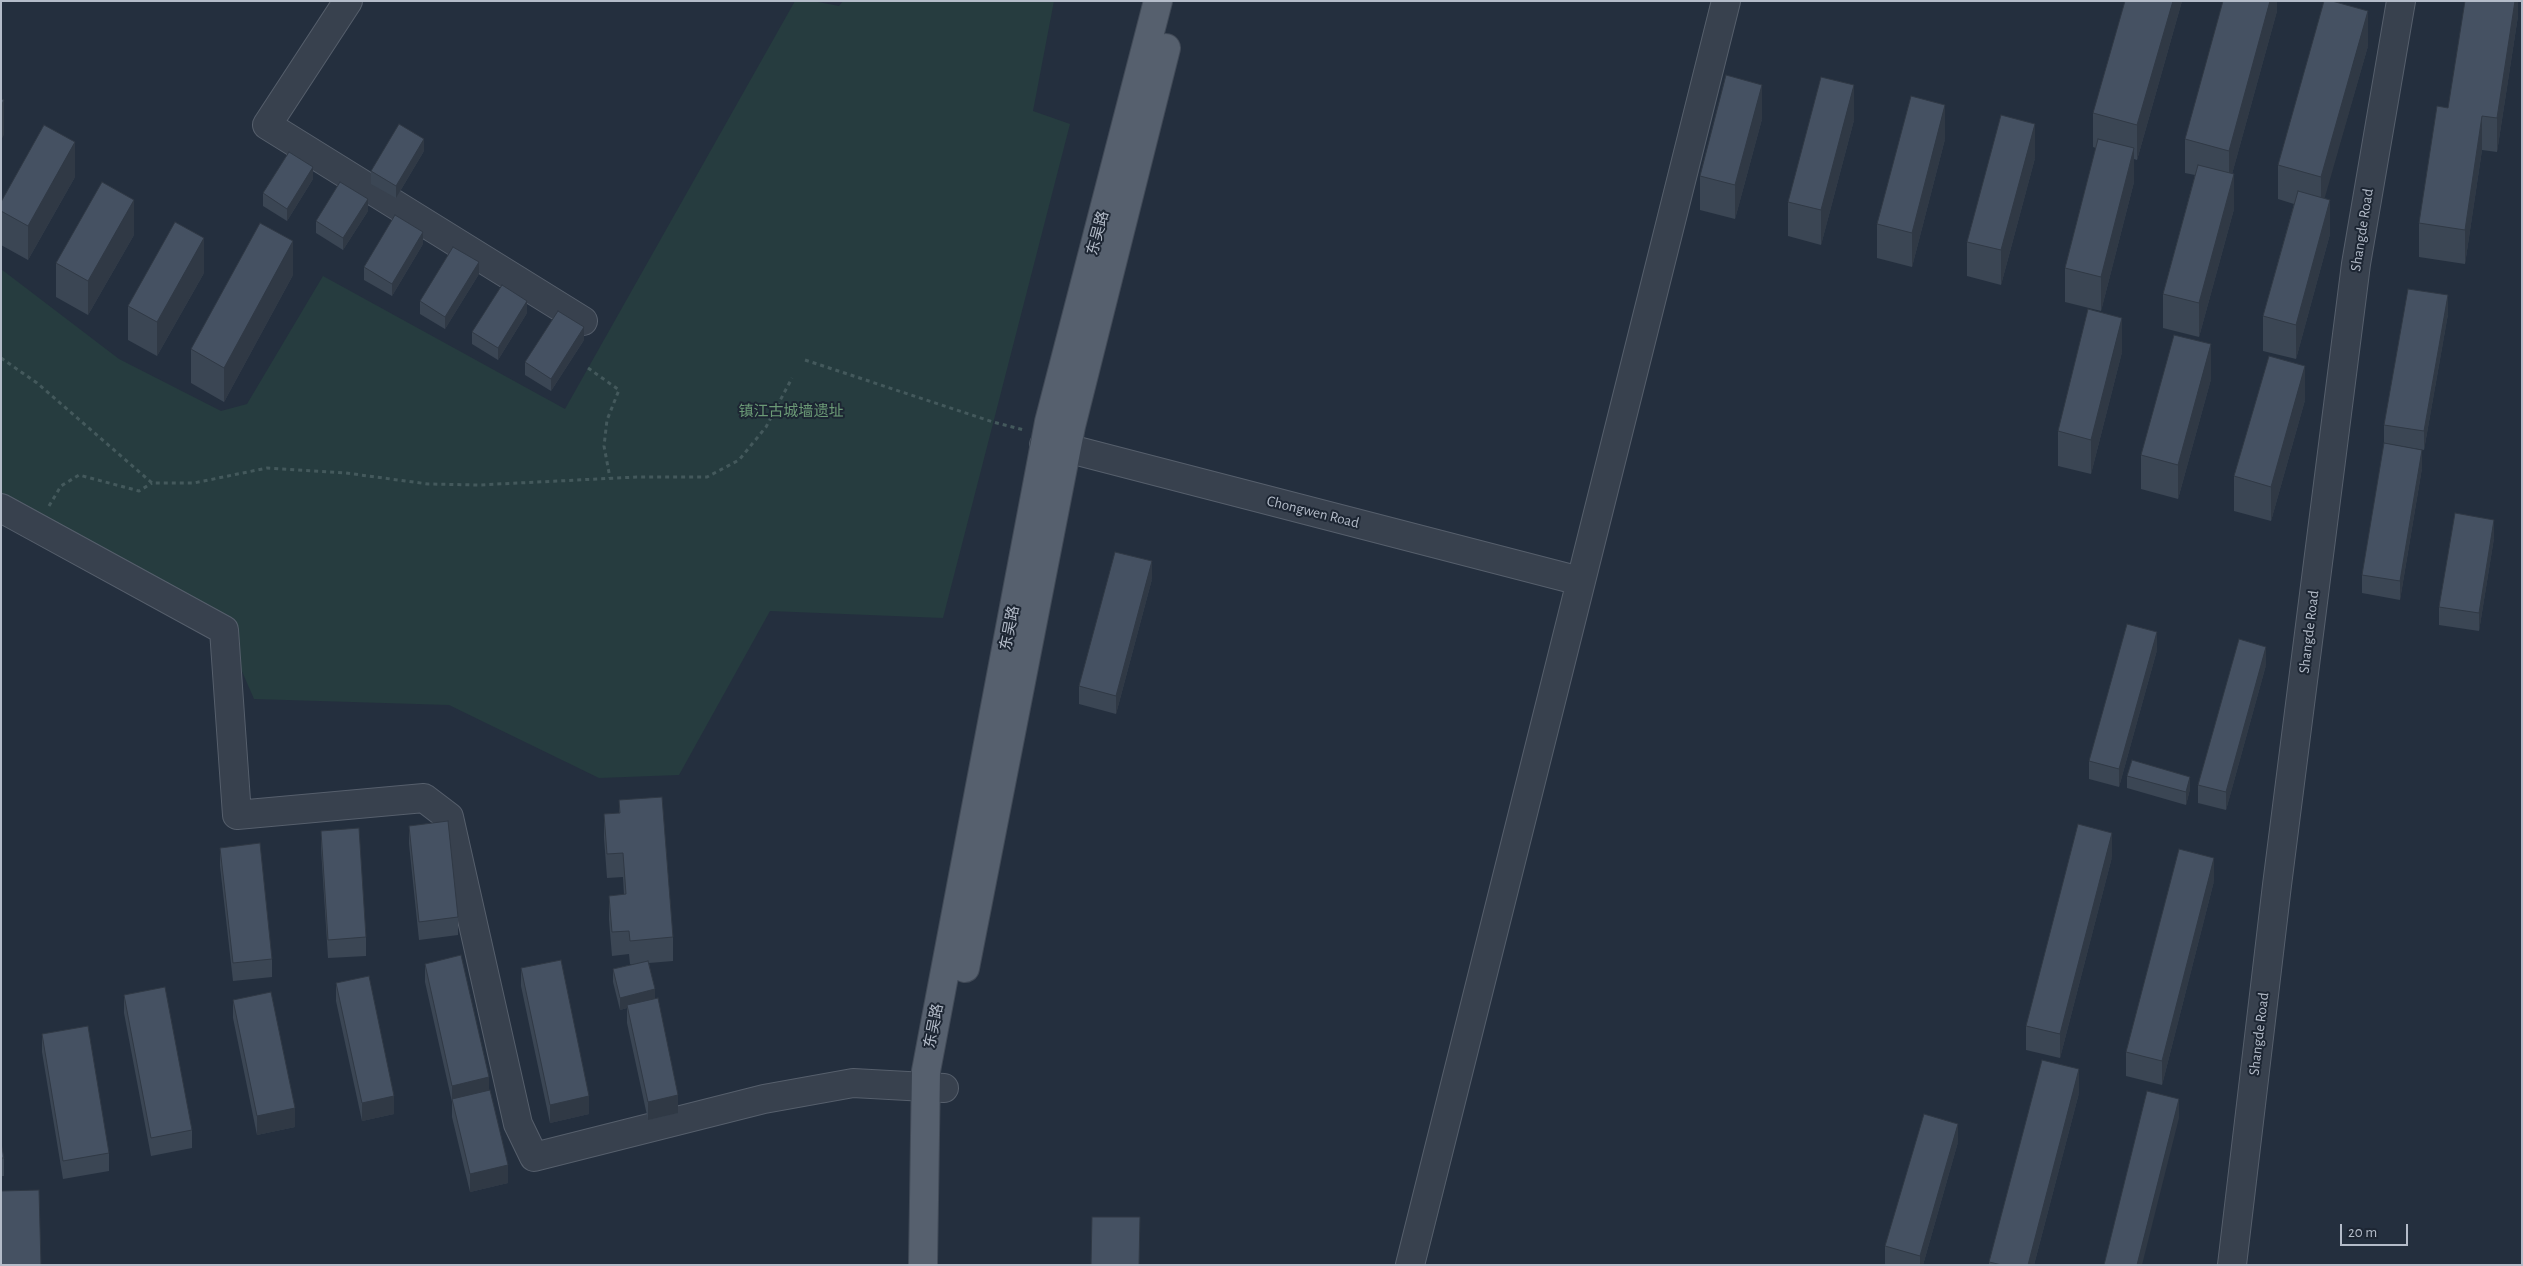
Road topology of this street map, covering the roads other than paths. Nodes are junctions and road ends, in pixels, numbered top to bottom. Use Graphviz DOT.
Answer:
graph roads {
  1 [pos="348,1"];
  2 [pos="1158,1"];
  3 [pos="1177,1"];
  4 [pos="1726,1"];
  5 [pos="2401,1"];
  6 [pos="583,320"];
  7 [pos="1052,443"];
  8 [pos="1,508"];
  9 [pos="1580,581"];
  10 [pos="935,1088"];
  11 [pos="923,1265"];
  12 [pos="941,1265"];
  13 [pos="1410,1265"];
  14 [pos="2232,1265"];
  1 -- 6 [label="street"];
  2 -- 7 [label="main road, 东吴路"];
  3 -- 7 [label="main road, 东吴路"];
  4 -- 9 [label="street"];
  5 -- 14 [label="street, Shangde Road"];
  7 -- 9 [label="street, Chongwen Road"];
  7 -- 10 [label="main road, 东吴路"];
  8 -- 10 [label="street"];
  9 -- 13 [label="street"];
  10 -- 11 [label="main road, 东吴路"];
  10 -- 12 [label="main road, 东吴路"];
}
